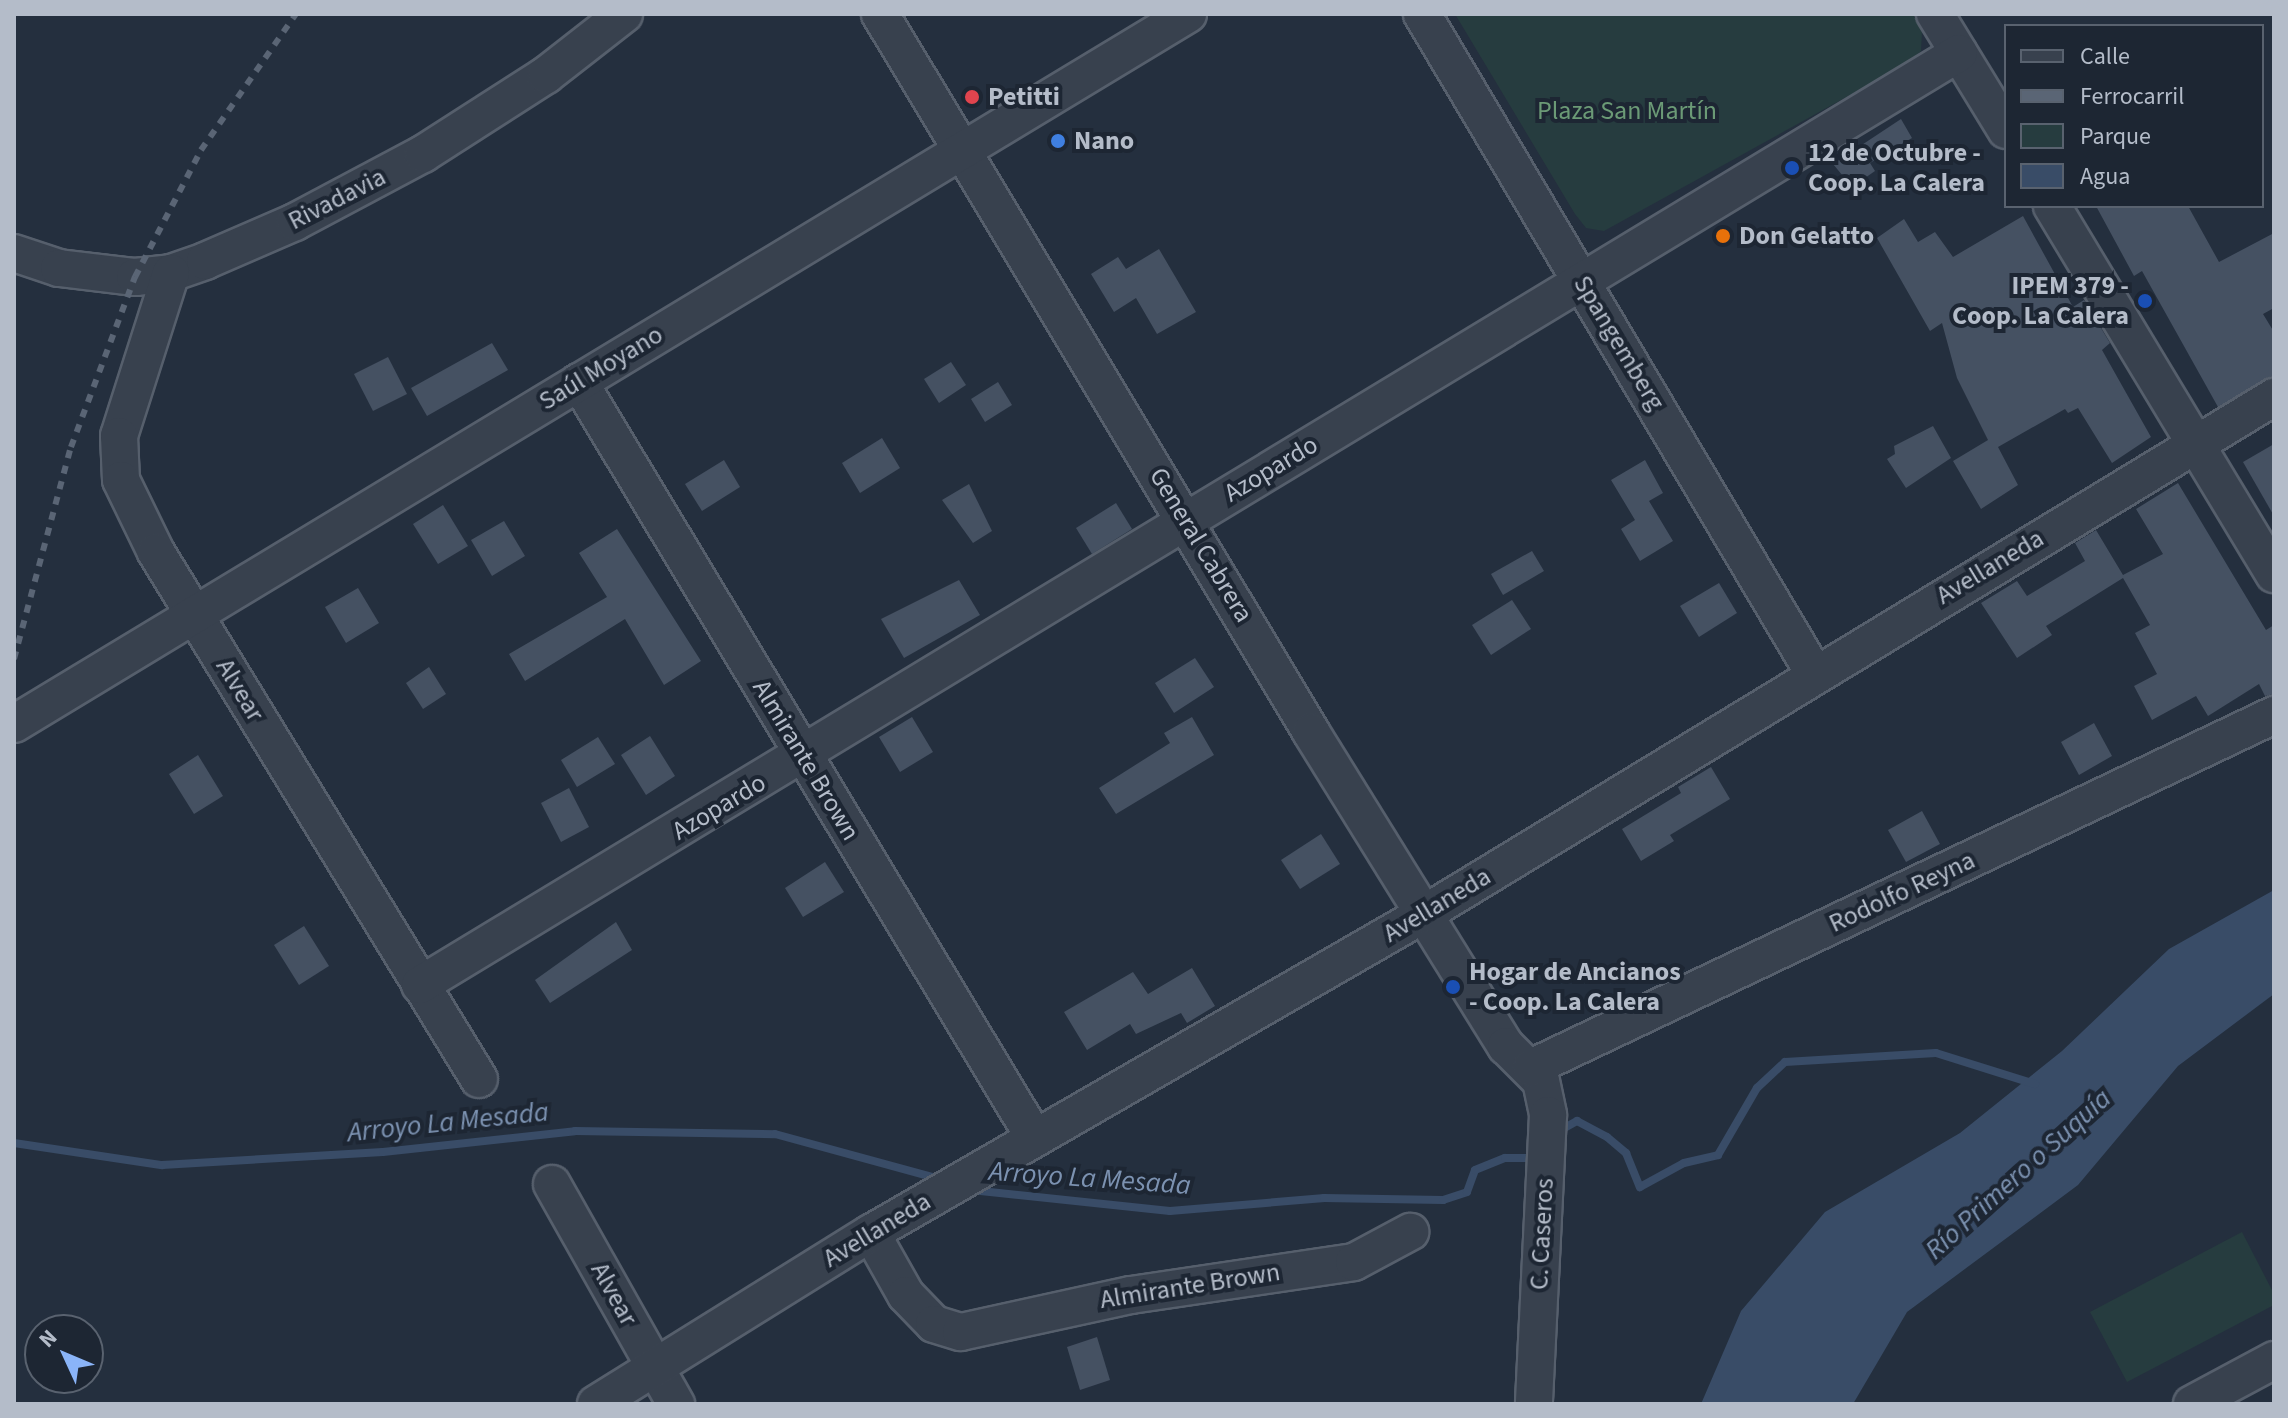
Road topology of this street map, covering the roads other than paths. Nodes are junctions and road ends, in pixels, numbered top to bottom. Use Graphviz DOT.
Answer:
graph roads {
  1 [pos="624,14"];
  2 [pos="880,14"];
  3 [pos="1188,14"];
  4 [pos="1422,14"];
  5 [pos="1935,14"];
  6 [pos="1959,53"];
  7 [pos="2004,127"];
  8 [pos="962,147"];
  9 [pos="2053,208"];
  10 [pos="14,253"];
  11 [pos="171,273"];
  12 [pos="1580,278"];
  13 [pos="579,382"];
  14 [pos="2274,397"];
  15 [pos="2196,444"];
  16 [pos="1186,519"];
  17 [pos="2274,574"];
  18 [pos="195,616"];
  19 [pos="1814,673"];
  20 [pos="2274,715"];
  21 [pos="14,724"];
  22 [pos="804,756"];
  23 [pos="1424,914"];
  24 [pos="420,985"];
  25 [pos="1531,1068"];
  26 [pos="479,1079"];
  27 [pos="1034,1137"];
  28 [pos="552,1184"];
  29 [pos="1410,1232"];
  30 [pos="871,1233"];
  31 [pos="2274,1360"];
  32 [pos="655,1367"];
  33 [pos="596,1404"];
  34 [pos="676,1404"];
  35 [pos="1534,1404"];
  36 [pos="2192,1404"];
  1 -- 11 [label="street, Rivadavia"];
  2 -- 8 [label="street, General Cabrera"];
  3 -- 8 [label="street, Saúl Moyano"];
  4 -- 12 [label="street, Spangemberg"];
  5 -- 6 [label="street"];
  6 -- 7 [label="street"];
  6 -- 12 [label="street, Azopardo"];
  8 -- 13 [label="street, Saúl Moyano"];
  8 -- 16 [label="street, General Cabrera"];
  9 -- 15 [label="street"];
  10 -- 11 [label="street, Rivadavia"];
  11 -- 18 [label="street, Alvear"];
  12 -- 16 [label="street, Azopardo"];
  12 -- 19 [label="street, Spangemberg"];
  13 -- 18 [label="street, Saúl Moyano"];
  13 -- 22 [label="street, Almirante Brown"];
  14 -- 15 [label="street, Avellaneda"];
  15 -- 17 [label="street"];
  15 -- 19 [label="street, Avellaneda"];
  16 -- 22 [label="street, Azopardo"];
  16 -- 23 [label="street, General Cabrera"];
  18 -- 21 [label="street, Saúl Moyano"];
  18 -- 24 [label="street, Alvear"];
  19 -- 23 [label="street, Avellaneda"];
  20 -- 25 [label="street, Rodolfo Reyna"];
  22 -- 24 [label="street, Azopardo"];
  22 -- 27 [label="street, Almirante Brown"];
  23 -- 25 [label="street, General Cabrera"];
  23 -- 27 [label="street, Avellaneda"];
  24 -- 26 [label="street, Alvear"];
  25 -- 35 [label="street, C. Caseros"];
  27 -- 30 [label="street, Avellaneda"];
  28 -- 32 [label="street, Alvear"];
  29 -- 30 [label="street, Almirante Brown"];
  30 -- 32 [label="street, Avellaneda"];
  31 -- 36 [label="street"];
  32 -- 33 [label="street, Avellaneda"];
  32 -- 34 [label="street, Alvear"];
}
